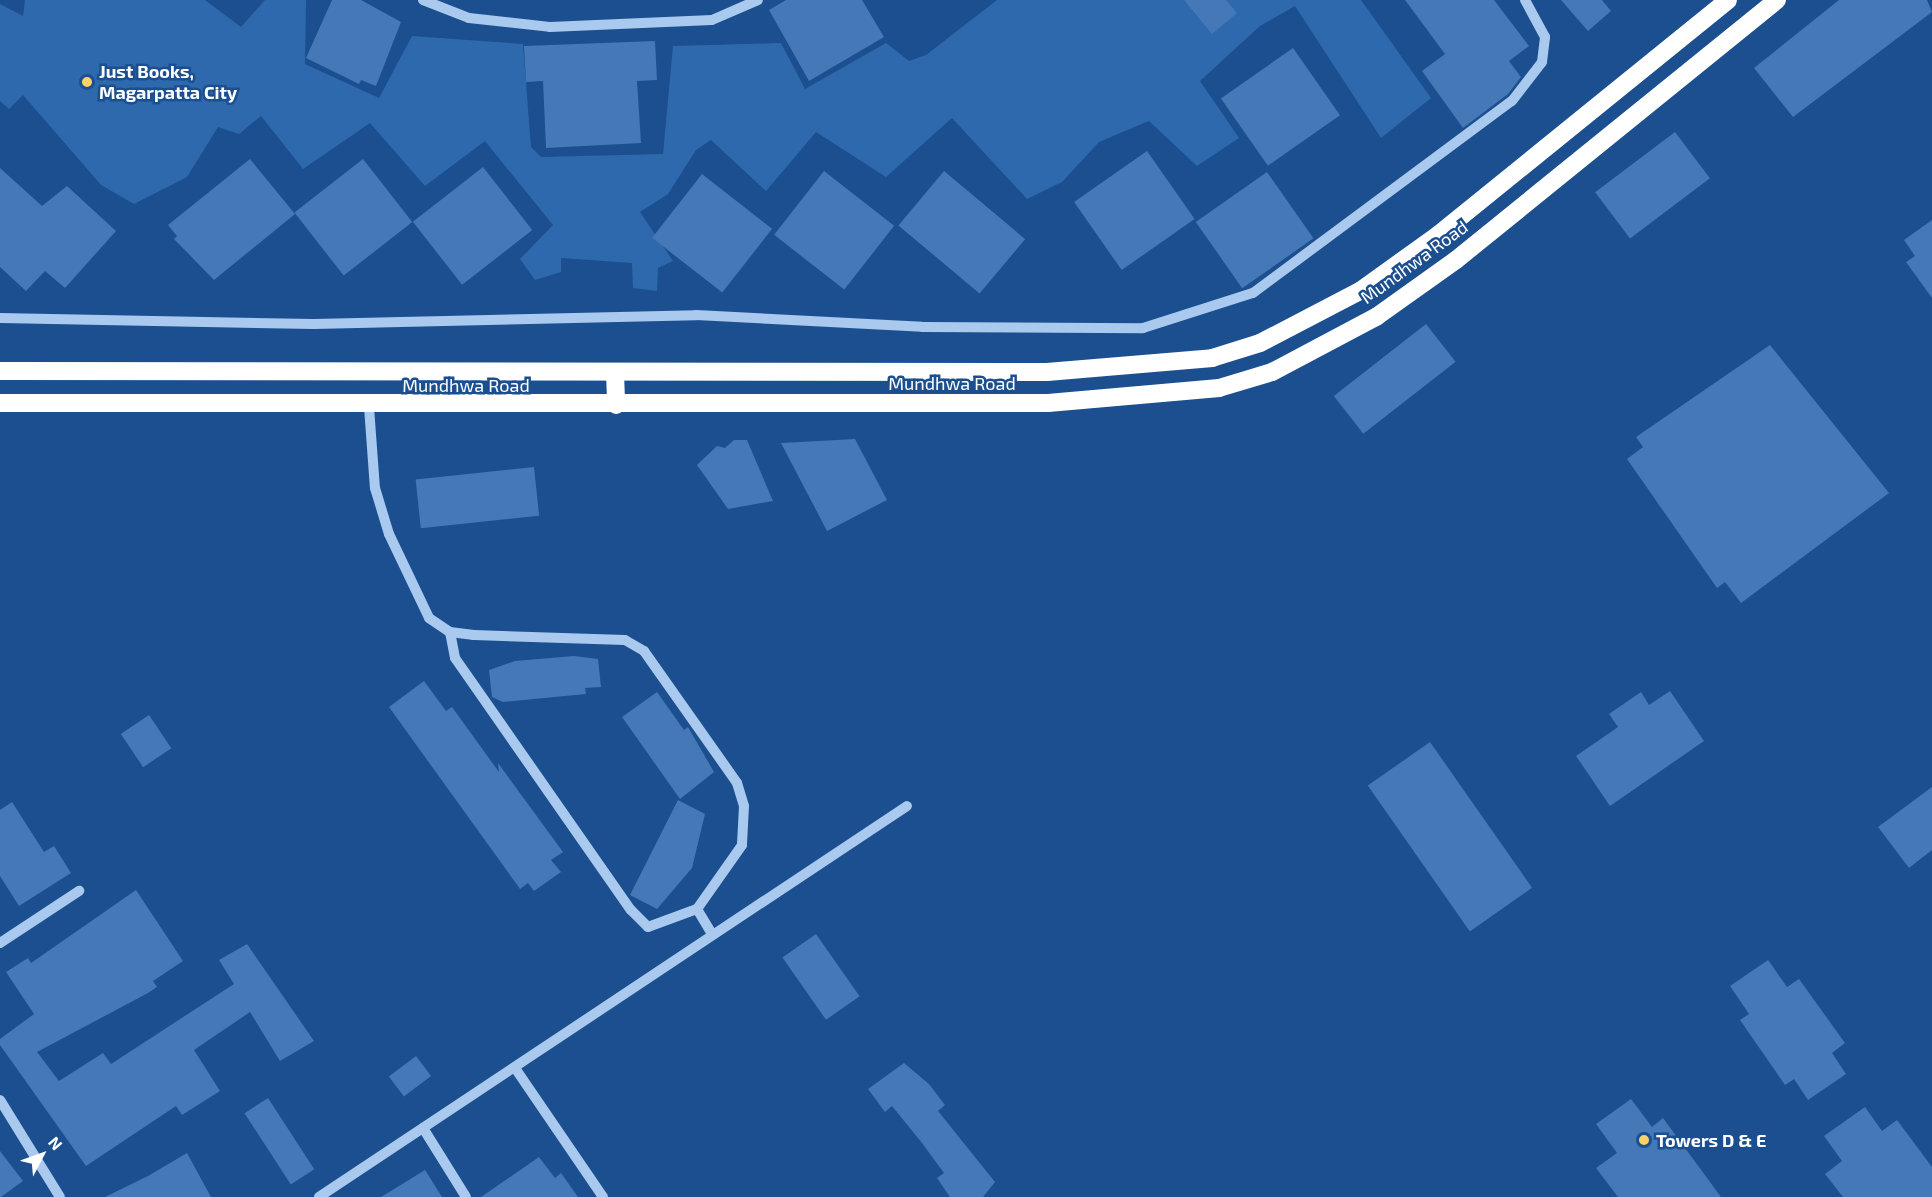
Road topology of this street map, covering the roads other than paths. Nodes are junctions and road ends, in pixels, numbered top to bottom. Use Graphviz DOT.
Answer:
graph roads {
  1 [pos="423,0"];
  2 [pos="758,0"];
  3 [pos="1525,0"];
  4 [pos="1728,0"];
  5 [pos="1777,0"];
  6 [pos="0,318"];
  7 [pos="0,371"];
  8 [pos="615,372"];
  9 [pos="0,403"];
  10 [pos="616,405"];
  11 [pos="369,407"];
  12 [pos="450,632"];
  13 [pos="907,806"];
  14 [pos="79,891"];
  15 [pos="697,909"];
  16 [pos="712,934"];
  17 [pos="0,943"];
  18 [pos="515,1068"];
  19 [pos="0,1100"];
  20 [pos="423,1128"];
  21 [pos="60,1197"];
  22 [pos="319,1197"];
  23 [pos="466,1197"];
  24 [pos="603,1197"];
  1 -- 2 [label="street"];
  3 -- 6 [label="street"];
  4 -- 8 [label="highway, Mundhwa Road"];
  5 -- 10 [label="highway, Mundhwa Road"];
  7 -- 8 [label="highway, Mundhwa Road"];
  8 -- 10 [label="highway"];
  9 -- 11 [label="highway, Mundhwa Road"];
  10 -- 11 [label="highway, Mundhwa Road"];
  11 -- 12 [label="street"];
  12 -- 15 [label="street"];
  12 -- 15 [label="street"];
  13 -- 16 [label="street"];
  14 -- 17 [label="street"];
  15 -- 16 [label="street"];
  16 -- 18 [label="street"];
  18 -- 20 [label="street"];
  18 -- 24 [label="street"];
  19 -- 21 [label="street"];
  20 -- 22 [label="street"];
  20 -- 23 [label="street"];
}
